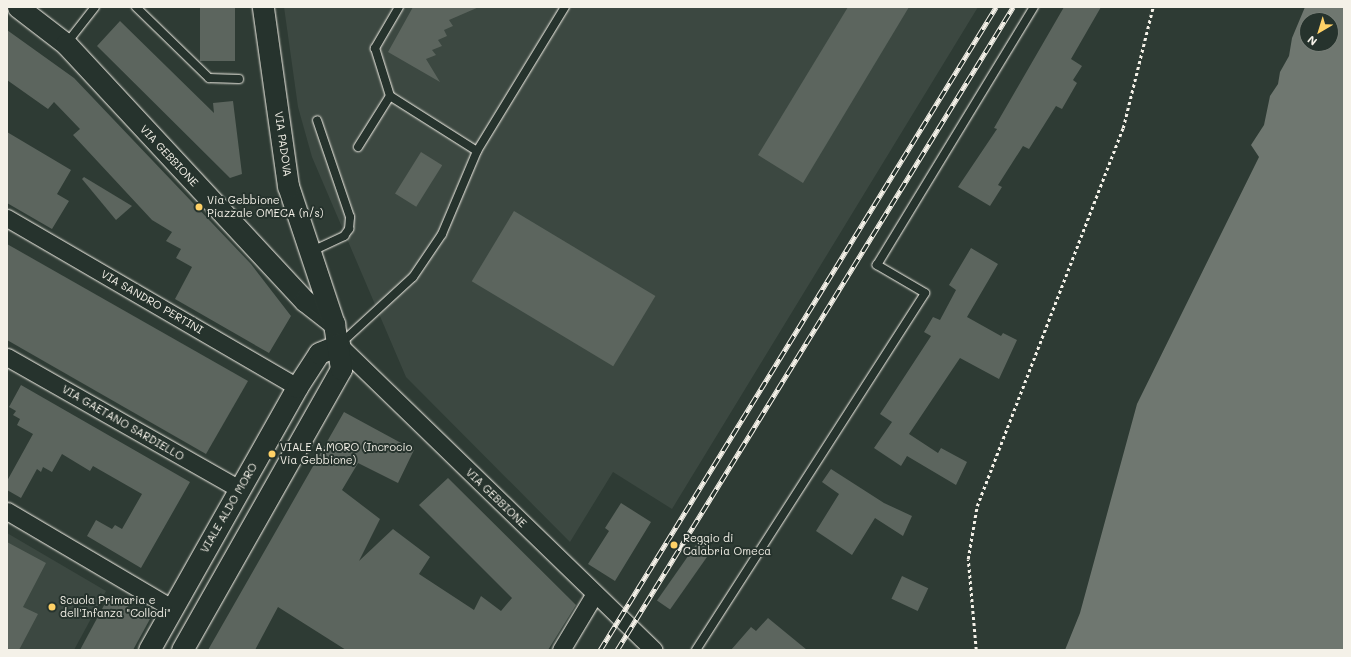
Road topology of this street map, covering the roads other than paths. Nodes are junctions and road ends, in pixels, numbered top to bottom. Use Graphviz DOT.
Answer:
graph roads {
  1 [pos="18,7"];
  2 [pos="95,7"];
  3 [pos="136,7"];
  4 [pos="264,7"];
  5 [pos="399,7"];
  6 [pos="565,7"];
  7 [pos="1034,7"];
  8 [pos="66,44"];
  9 [pos="239,79"];
  10 [pos="390,96"];
  11 [pos="317,120"];
  12 [pos="358,147"];
  13 [pos="477,151"];
  14 [pos="7,218"];
  15 [pos="310,253"];
  16 [pos="334,324"];
  17 [pos="339,345"];
  18 [pos="7,357"];
  19 [pos="297,387"];
  20 [pos="239,489"];
  21 [pos="7,511"];
  22 [pos="594,595"];
  23 [pos="172,608"];
  24 [pos="149,650"];
  25 [pos="182,650"];
  26 [pos="561,650"];
  27 [pos="654,650"];
  28 [pos="696,650"];
  1 -- 8 [label="street, VIA GEBBIONE"];
  2 -- 8 [label="lane"];
  3 -- 9 [label="lane"];
  4 -- 15 [label="street, VIA PADOVA"];
  5 -- 10 [label="lane"];
  6 -- 13 [label="lane"];
  7 -- 28 [label="lane"];
  8 -- 16 [label="street, VIA GEBBIONE"];
  10 -- 12 [label="lane"];
  10 -- 13 [label="lane"];
  11 -- 15 [label="lane"];
  13 -- 17 [label="lane"];
  14 -- 19 [label="street, VIA SANDRO PERTINI"];
  15 -- 16 [label="street, VIA PADOVA"];
  16 -- 17 [label="street, VIA PADOVA"];
  17 -- 19 [label="street, VIALE ALDO MORO"];
  17 -- 22 [label="street, VIA GEBBIONE"];
  17 -- 25 [label="street"];
  18 -- 20 [label="street, VIA GAETANO SARDIELLO"];
  19 -- 20 [label="street, VIALE ALDO MORO"];
  20 -- 23 [label="street, VIALE ALDO MORO"];
  21 -- 23 [label="street"];
  22 -- 26 [label="street"];
  22 -- 27 [label="street, VIA GEBBIONE"];
  23 -- 24 [label="street, VIALE ALDO MORO"];
}
